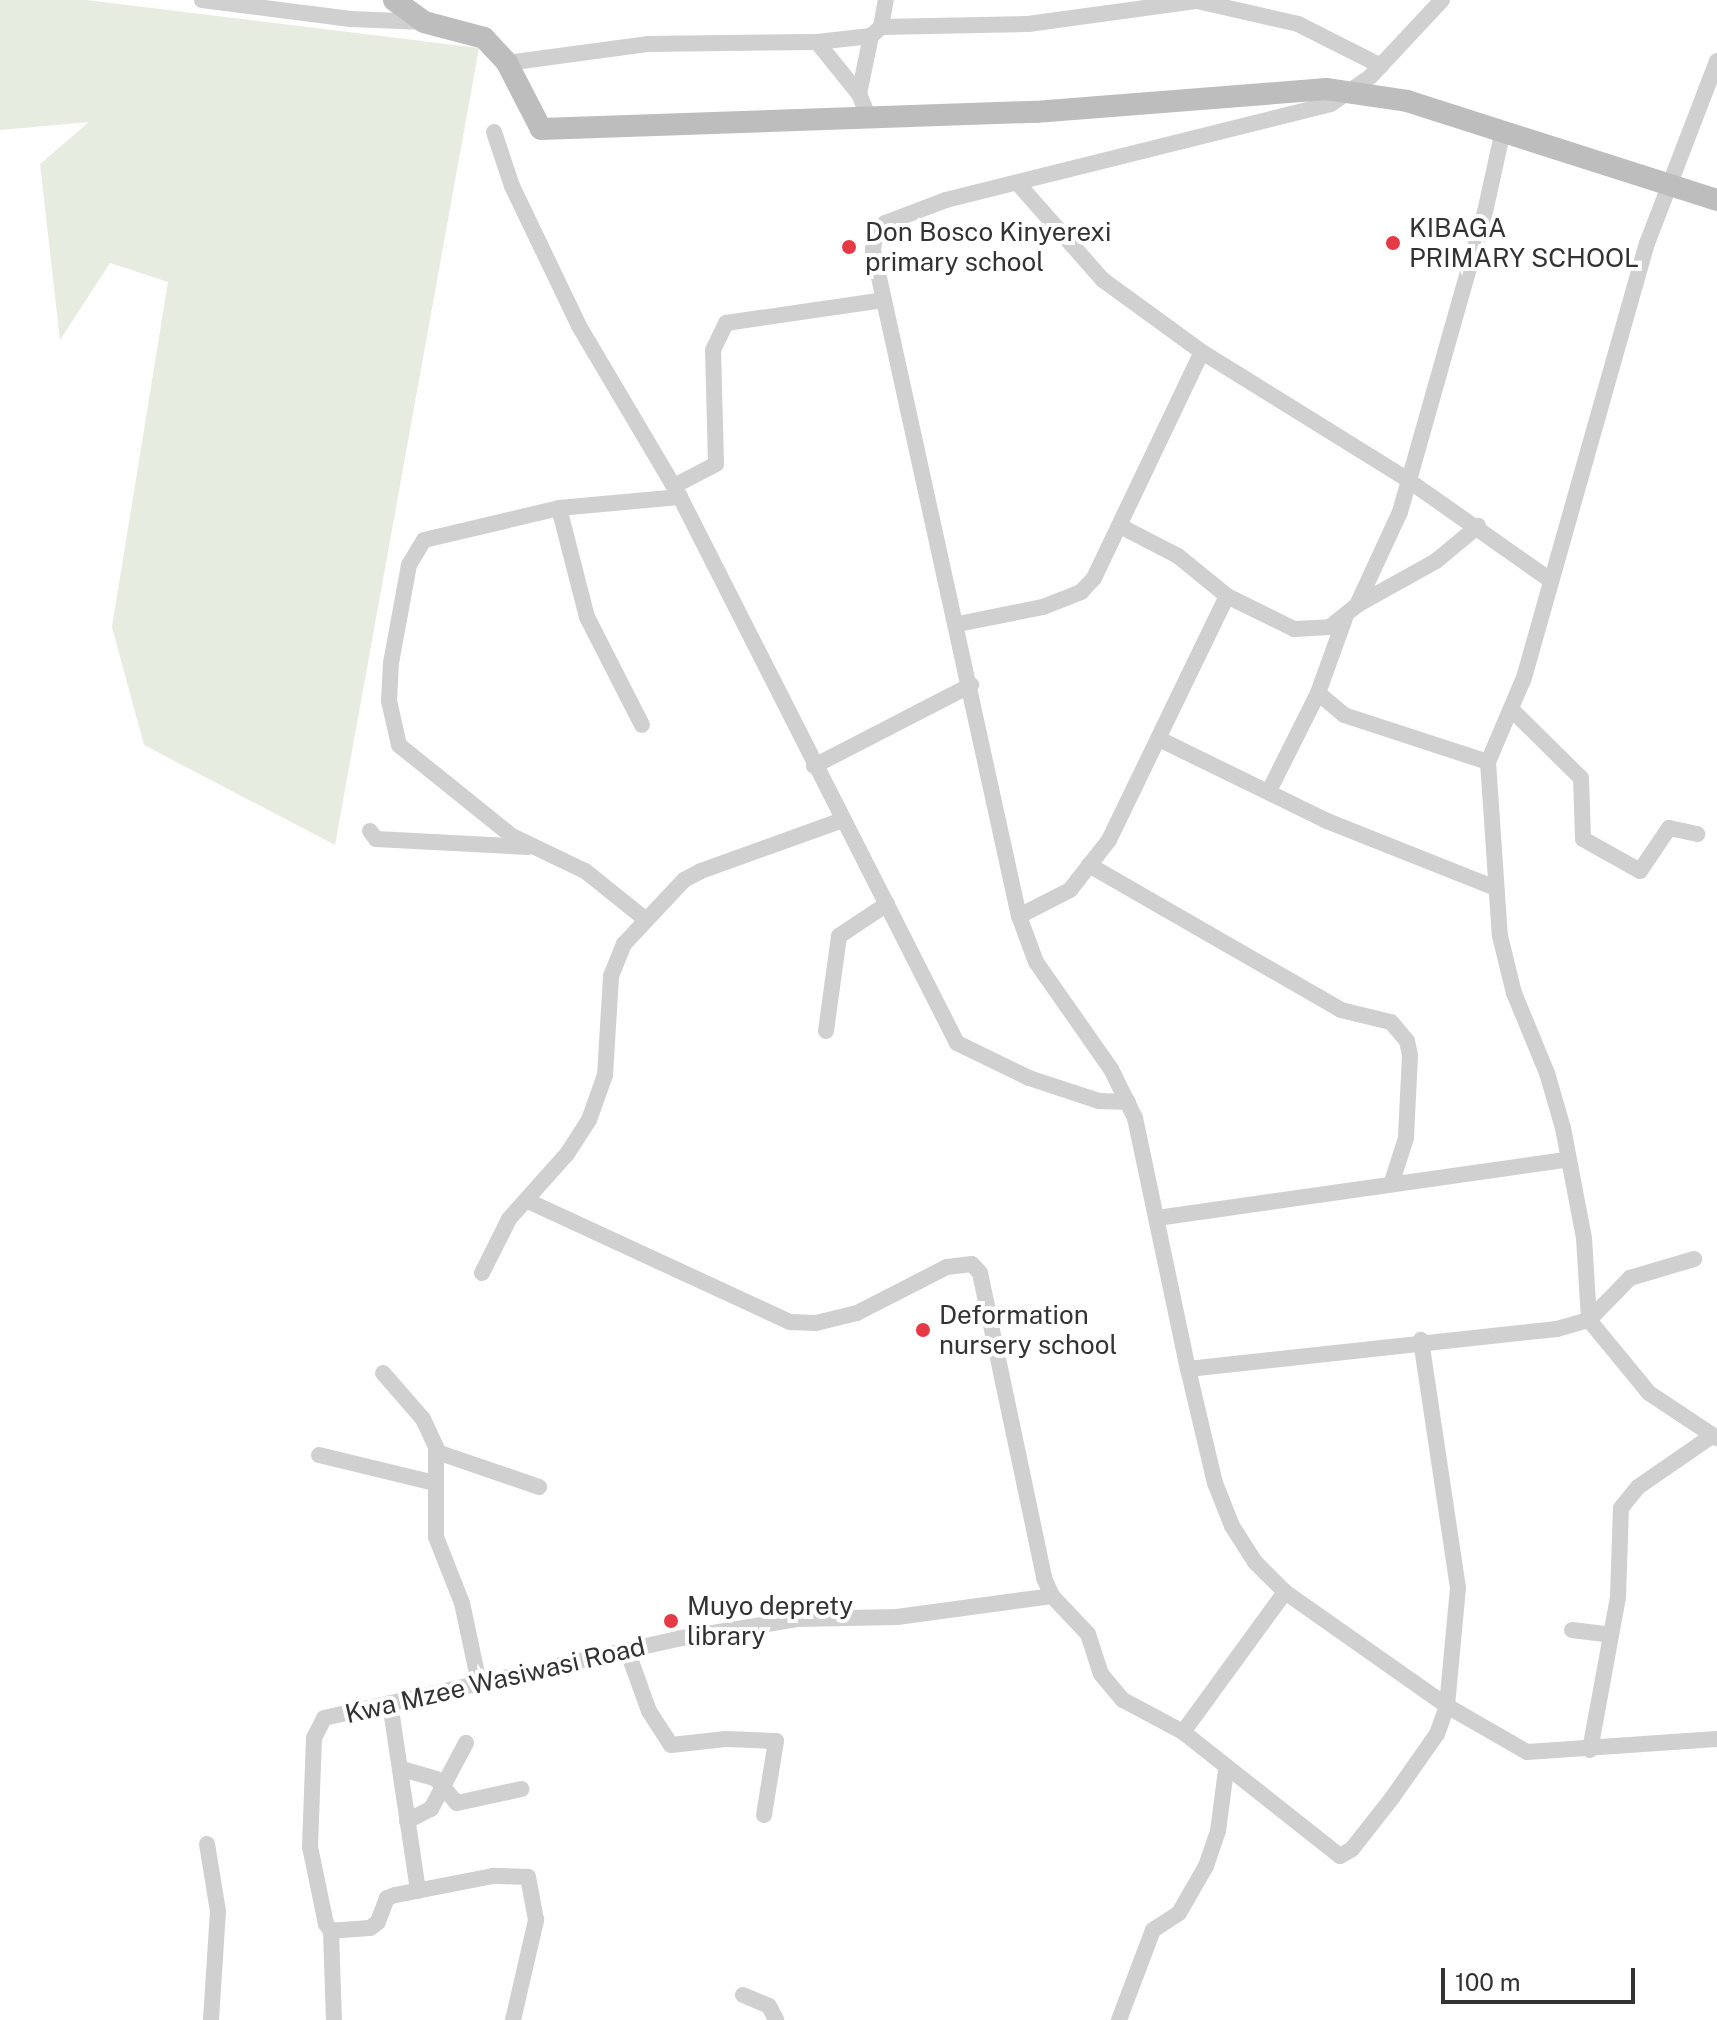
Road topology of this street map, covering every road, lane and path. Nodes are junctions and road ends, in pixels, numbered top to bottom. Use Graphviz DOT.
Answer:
graph roads {
  1 [pos="202,0"];
  2 [pos="394,0"];
  3 [pos="886,0"];
  4 [pos="1442,0"];
  5 [pos="1242,5"];
  6 [pos="424,22"];
  7 [pos="876,31"];
  8 [pos="817,42"];
  9 [pos="1717,61"];
  10 [pos="507,63"];
  11 [pos="1381,66"];
  12 [pos="1350,91"];
  13 [pos="859,94"];
  14 [pos="870,120"];
  15 [pos="1503,130"];
  16 [pos="494,132"];
  17 [pos="1020,186"];
  18 [pos="1667,186"];
  19 [pos="1717,200"];
  20 [pos="883,300"];
  21 [pos="1202,352"];
  22 [pos="1405,478"];
  23 [pos="677,491"];
  24 [pos="559,508"];
  25 [pos="1120,526"];
  26 [pos="1478,526"];
  27 [pos="1550,580"];
  28 [pos="1227,596"];
  29 [pos="1352,611"];
  30 [pos="958,624"];
  31 [pos="971,685"];
  32 [pos="1318,693"];
  33 [pos="1512,710"];
  34 [pos="642,725"];
  35 [pos="1159,739"];
  36 [pos="1488,762"];
  37 [pos="814,766"];
  38 [pos="1270,789"];
  39 [pos="843,820"];
  40 [pos="370,831"];
  41 [pos="1697,834"];
  42 [pos="530,847"];
  43 [pos="1089,865"];
  44 [pos="1493,887"];
  45 [pos="887,904"];
  46 [pos="1019,916"];
  47 [pos="645,919"];
  48 [pos="826,1031"];
  49 [pos="1128,1102"];
  50 [pos="1569,1159"];
  51 [pos="1392,1182"];
  52 [pos="528,1201"];
  53 [pos="1157,1218"];
  54 [pos="1694,1259"];
  55 [pos="482,1273"];
  56 [pos="1589,1320"];
  57 [pos="1421,1340"];
  58 [pos="1188,1369"];
  59 [pos="383,1373"];
  60 [pos="1714,1437"];
  61 [pos="437,1452"];
  62 [pos="319,1455"];
  63 [pos="435,1483"];
  64 [pos="539,1487"];
  65 [pos="1285,1592"];
  66 [pos="1052,1596"];
  67 [pos="1572,1630"];
  68 [pos="1607,1634"];
  69 [pos="627,1650"];
  70 [pos="479,1683"];
  71 [pos="390,1703"];
  72 [pos="1447,1706"];
  73 [pos="1183,1732"];
  74 [pos="1717,1739"];
  75 [pos="466,1743"];
  76 [pos="1590,1750"];
  77 [pos="402,1769"];
  78 [pos="1226,1770"];
  79 [pos="444,1788"];
  80 [pos="522,1789"];
  81 [pos="764,1815"];
  82 [pos="407,1821"];
  83 [pos="207,1844"];
  84 [pos="418,1891"];
  85 [pos="331,1931"];
  86 [pos="743,1995"];
  87 [pos="1128,2003"];
  88 [pos="211,2020"];
  89 [pos="334,2020"];
  90 [pos="513,2020"];
  91 [pos="776,2020"];
  92 [pos="1119,2020"];
  93 [pos="1134,2020"];
  1 -- 6 [label="street"];
  2 -- 6 [label="street"];
  3 -- 7 [label="street"];
  4 -- 11 [label="street"];
  5 -- 7 [label="street"];
  5 -- 11 [label="street"];
  6 -- 10 [label="street"];
  7 -- 8 [label="street"];
  7 -- 13 [label="street"];
  8 -- 10 [label="street"];
  8 -- 13 [label="street"];
  9 -- 18 [label="street"];
  10 -- 14 [label="street"];
  11 -- 12 [label="street"];
  12 -- 14 [label="street"];
  12 -- 15 [label="street"];
  12 -- 17 [label="street"];
  13 -- 14 [label="street"];
  15 -- 18 [label="street"];
  15 -- 22 [label="street"];
  16 -- 23 [label="street"];
  17 -- 20 [label="street"];
  17 -- 21 [label="street"];
  18 -- 19 [label="street"];
  18 -- 27 [label="street"];
  20 -- 23 [label="street"];
  20 -- 30 [label="street"];
  21 -- 22 [label="street"];
  21 -- 25 [label="street"];
  22 -- 26 [label="street"];
  22 -- 29 [label="street"];
  23 -- 24 [label="street"];
  23 -- 37 [label="street"];
  24 -- 34 [label="street"];
  24 -- 42 [label="street"];
  25 -- 28 [label="street"];
  25 -- 30 [label="street"];
  26 -- 27 [label="street"];
  26 -- 29 [label="street"];
  27 -- 33 [label="street"];
  28 -- 29 [label="street"];
  28 -- 35 [label="street"];
  29 -- 32 [label="street"];
  30 -- 31 [label="street"];
  31 -- 37 [label="street"];
  31 -- 46 [label="street"];
  32 -- 36 [label="street"];
  32 -- 38 [label="street"];
  33 -- 36 [label="street"];
  33 -- 41 [label="street"];
  35 -- 38 [label="street"];
  35 -- 43 [label="street"];
  36 -- 44 [label="street"];
  37 -- 39 [label="street"];
  38 -- 44 [label="street"];
  39 -- 45 [label="street"];
  39 -- 47 [label="street"];
  40 -- 42 [label="street"];
  42 -- 47 [label="street"];
  43 -- 46 [label="street"];
  43 -- 51 [label="street"];
  44 -- 50 [label="street"];
  45 -- 48 [label="street"];
  45 -- 49 [label="street"];
  46 -- 49 [label="street"];
  47 -- 52 [label="street"];
  49 -- 53 [label="street"];
  50 -- 51 [label="street"];
  50 -- 56 [label="street"];
  51 -- 53 [label="street"];
  52 -- 55 [label="street"];
  52 -- 66 [label="street"];
  53 -- 58 [label="street"];
  54 -- 56 [label="street"];
  56 -- 57 [label="street"];
  56 -- 60 [label="street"];
  57 -- 58 [label="street"];
  57 -- 72 [label="street"];
  58 -- 65 [label="street"];
  59 -- 61 [label="street"];
  60 -- 68 [label="street"];
  61 -- 63 [label="street"];
  61 -- 64 [label="street"];
  62 -- 63 [label="street"];
  63 -- 70 [label="street"];
  65 -- 72 [label="street"];
  65 -- 73 [label="street"];
  66 -- 69 [label="street, Kwa Mzee Wasiwasi Road"];
  66 -- 73 [label="street"];
  67 -- 68 [label="street"];
  68 -- 76 [label="street"];
  69 -- 70 [label="street, Kwa Mzee Wasiwasi Road"];
  69 -- 81 [label="street"];
  70 -- 71 [label="street, Kwa Mzee Wasiwasi Road"];
  71 -- 77 [label="street"];
  71 -- 85 [label="street, Kwa Mzee Wasiwasi Road"];
  72 -- 76 [label="street"];
  72 -- 78 [label="street"];
  73 -- 78 [label="street"];
  74 -- 76 [label="street"];
  75 -- 79 [label="street"];
  77 -- 79 [label="street"];
  77 -- 82 [label="street"];
  78 -- 87 [label="street"];
  79 -- 80 [label="street"];
  79 -- 82 [label="street"];
  82 -- 84 [label="street"];
  83 -- 88 [label="street"];
  84 -- 85 [label="street"];
  84 -- 90 [label="street"];
  85 -- 89 [label="street"];
  86 -- 91 [label="street"];
  87 -- 92 [label="street"];
  87 -- 93 [label="street"];
}
